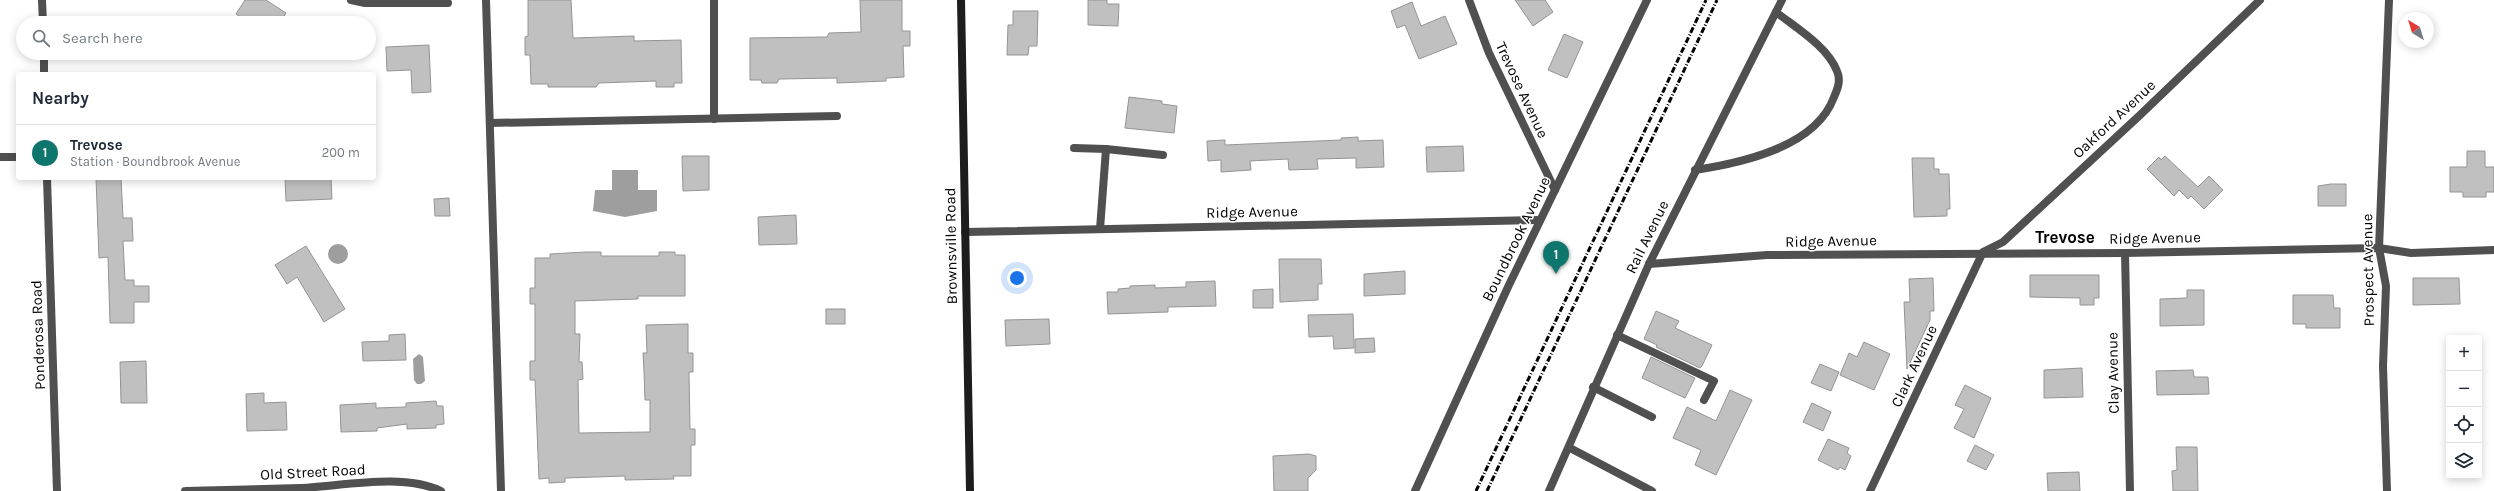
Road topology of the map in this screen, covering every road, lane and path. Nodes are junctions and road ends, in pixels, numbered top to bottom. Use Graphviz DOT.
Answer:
graph roads {
  1 [pos="42,0"];
  2 [pos="351,0"];
  3 [pos="486,0"];
  4 [pos="714,0"];
  5 [pos="961,0"];
  6 [pos="1469,0"];
  7 [pos="1647,0"];
  8 [pos="1782,0"];
  9 [pos="2260,0"];
  10 [pos="2390,0"];
  11 [pos="448,3"];
  12 [pos="1776,12"];
  13 [pos="43,16"];
  14 [pos="44,60"];
  15 [pos="44,72"];
  16 [pos="838,116"];
  17 [pos="714,118"];
  18 [pos="490,123"];
  19 [pos="1074,148"];
  20 [pos="1106,149"];
  21 [pos="1162,155"];
  22 [pos="0,157"];
  23 [pos="16,157"];
  24 [pos="1695,170"];
  25 [pos="47,180"];
  26 [pos="1555,190"];
  27 [pos="1540,220"];
  28 [pos="1100,229"];
  29 [pos="965,232"];
  30 [pos="2379,248"];
  31 [pos="2494,250"];
  32 [pos="1983,252"];
  33 [pos="2125,253"];
  34 [pos="1649,264"];
  35 [pos="1617,335"];
  36 [pos="1593,387"];
  37 [pos="1704,400"];
  38 [pos="1652,417"];
  39 [pos="1570,448"];
  40 [pos="425,488"];
  41 [pos="57,491"];
  42 [pos="185,491"];
  43 [pos="441,491"];
  44 [pos="501,491"];
  45 [pos="970,491"];
  46 [pos="1414,491"];
  47 [pos="1549,491"];
  48 [pos="1652,491"];
  49 [pos="1870,491"];
  50 [pos="2130,491"];
  51 [pos="2386,491"];
  1 -- 13 [label="street"];
  2 -- 11 [label="street"];
  3 -- 18 [label="street"];
  4 -- 17 [label="street"];
  5 -- 29 [label="street, Brownsville Road"];
  6 -- 26 [label="street, Trevose Avenue"];
  7 -- 26 [label="street, Boundbrook Avenue"];
  8 -- 12 [label="street, Rail Avenue"];
  9 -- 32 [label="street, Oakford Avenue"];
  10 -- 30 [label="street, Prospect Avenue"];
  12 -- 24 [label="street, Rail Avenue"];
  12 -- 24 [label="street"];
  14 -- 15 [label="street"];
  16 -- 17 [label="street"];
  17 -- 18 [label="street"];
  18 -- 44 [label="street"];
  19 -- 20 [label="street"];
  20 -- 21 [label="street"];
  20 -- 28 [label="street"];
  22 -- 23 [label="street"];
  24 -- 34 [label="street, Rail Avenue"];
  25 -- 41 [label="street, Ponderosa Road"];
  26 -- 27 [label="street, Boundbrook Avenue"];
  27 -- 28 [label="street, Ridge Avenue"];
  27 -- 46 [label="street, Boundbrook Avenue"];
  28 -- 29 [label="street, Ridge Avenue"];
  29 -- 45 [label="street, Brownsville Road"];
  30 -- 31 [label="street, Ridge Avenue"];
  30 -- 33 [label="street, Ridge Avenue"];
  30 -- 51 [label="street, Prospect Avenue"];
  32 -- 33 [label="street, Ridge Avenue"];
  32 -- 34 [label="street, Ridge Avenue"];
  32 -- 49 [label="street, Clark Avenue"];
  33 -- 50 [label="street, Clay Avenue"];
  34 -- 35 [label="street, Rail Avenue"];
  35 -- 36 [label="street, Rail Avenue"];
  35 -- 37 [label="street"];
  36 -- 38 [label="street"];
  36 -- 39 [label="street, Rail Avenue"];
  39 -- 47 [label="street, Rail Avenue"];
  39 -- 48 [label="street"];
  40 -- 42 [label="street, Old Street Road"];
  40 -- 43 [label="street, Old Street Road"];
}
